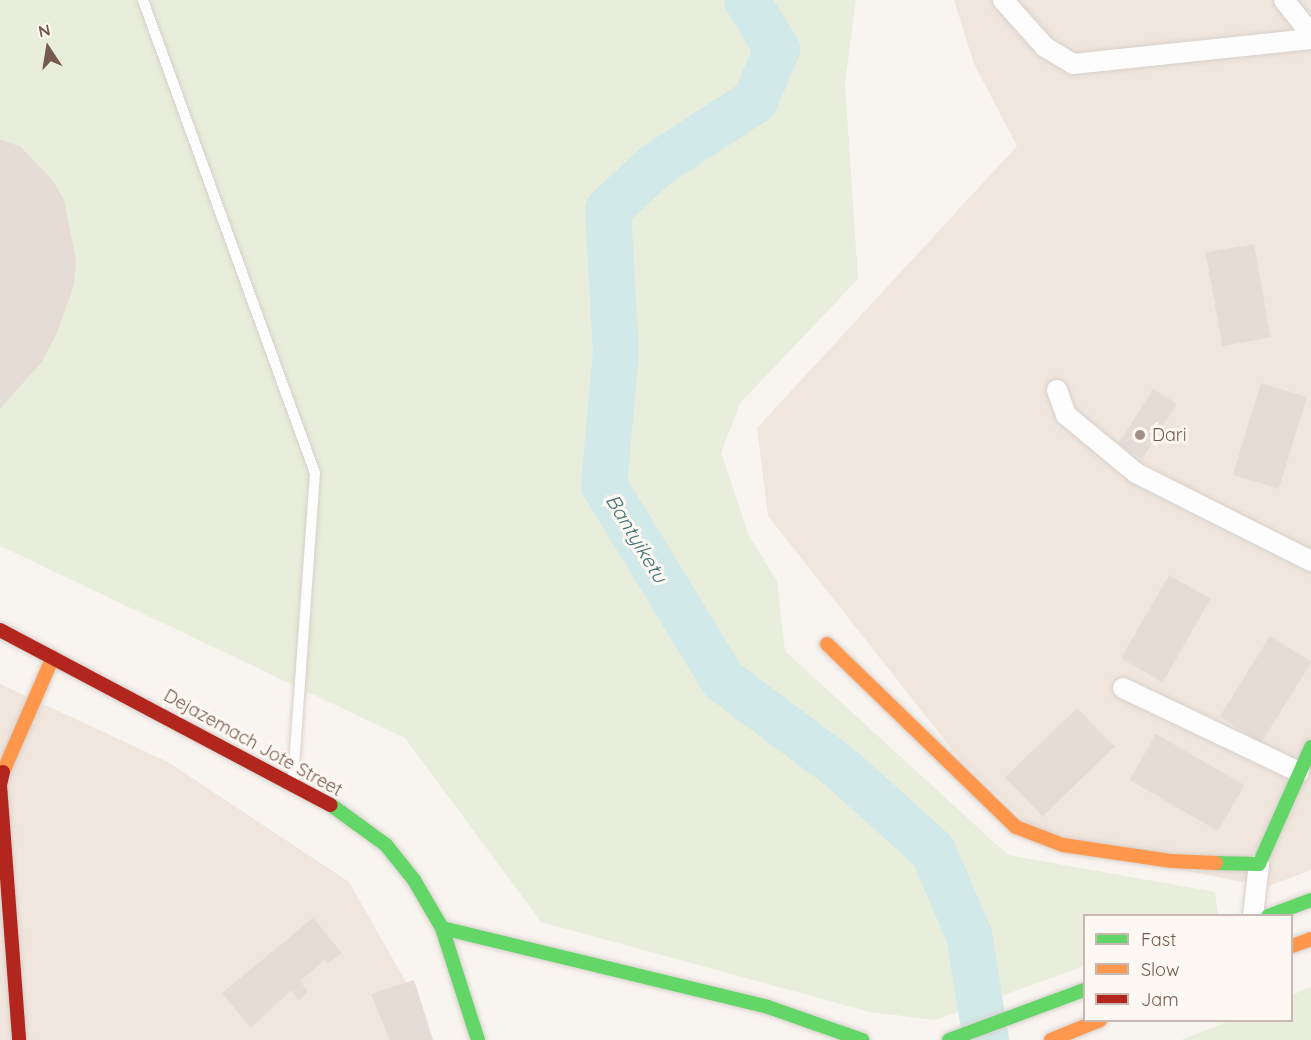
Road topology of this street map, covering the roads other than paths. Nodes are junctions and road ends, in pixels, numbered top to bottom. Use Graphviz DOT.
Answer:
graph roads {
  1 [pos="143,0"];
  2 [pos="1003,0"];
  3 [pos="1284,0"];
  4 [pos="1311,34"];
  5 [pos="1311,39"];
  6 [pos="1057,390"];
  7 [pos="1311,561"];
  8 [pos="0,630"];
  9 [pos="827,644"];
  10 [pos="52,657"];
  11 [pos="1123,688"];
  12 [pos="1311,747"];
  13 [pos="1299,772"];
  14 [pos="292,783"];
  15 [pos="1259,864"];
  16 [pos="1311,900"];
  17 [pos="1253,914"];
  18 [pos="1271,914"];
  19 [pos="441,928"];
  20 [pos="1311,939"];
  21 [pos="1293,946"];
  22 [pos="1083,990"];
  23 [pos="1095,1022"];
  24 [pos="1055,1038"];
  25 [pos="19,1040"];
  26 [pos="478,1040"];
  27 [pos="862,1040"];
  28 [pos="949,1040"];
  1 -- 14 [label="lane"];
  2 -- 5 [label="street"];
  3 -- 4 [label="street"];
  6 -- 7 [label="street"];
  8 -- 10 [label="main road, Dejazemach Jote Street"];
  9 -- 15 [label="main road"];
  10 -- 14 [label="main road, Dejazemach Jote Street"];
  10 -- 25 [label="main road"];
  11 -- 13 [label="street"];
  12 -- 13 [label="main road"];
  13 -- 15 [label="main road"];
  14 -- 19 [label="main road, Dejazemach Jote Street"];
  15 -- 17 [label="street"];
  16 -- 18 [label="main road"];
  19 -- 26 [label="main road, Dejazemach Jote Street"];
  19 -- 27 [label="main road"];
  20 -- 21 [label="main road"];
  22 -- 28 [label="main road"];
  23 -- 24 [label="main road"];
}
